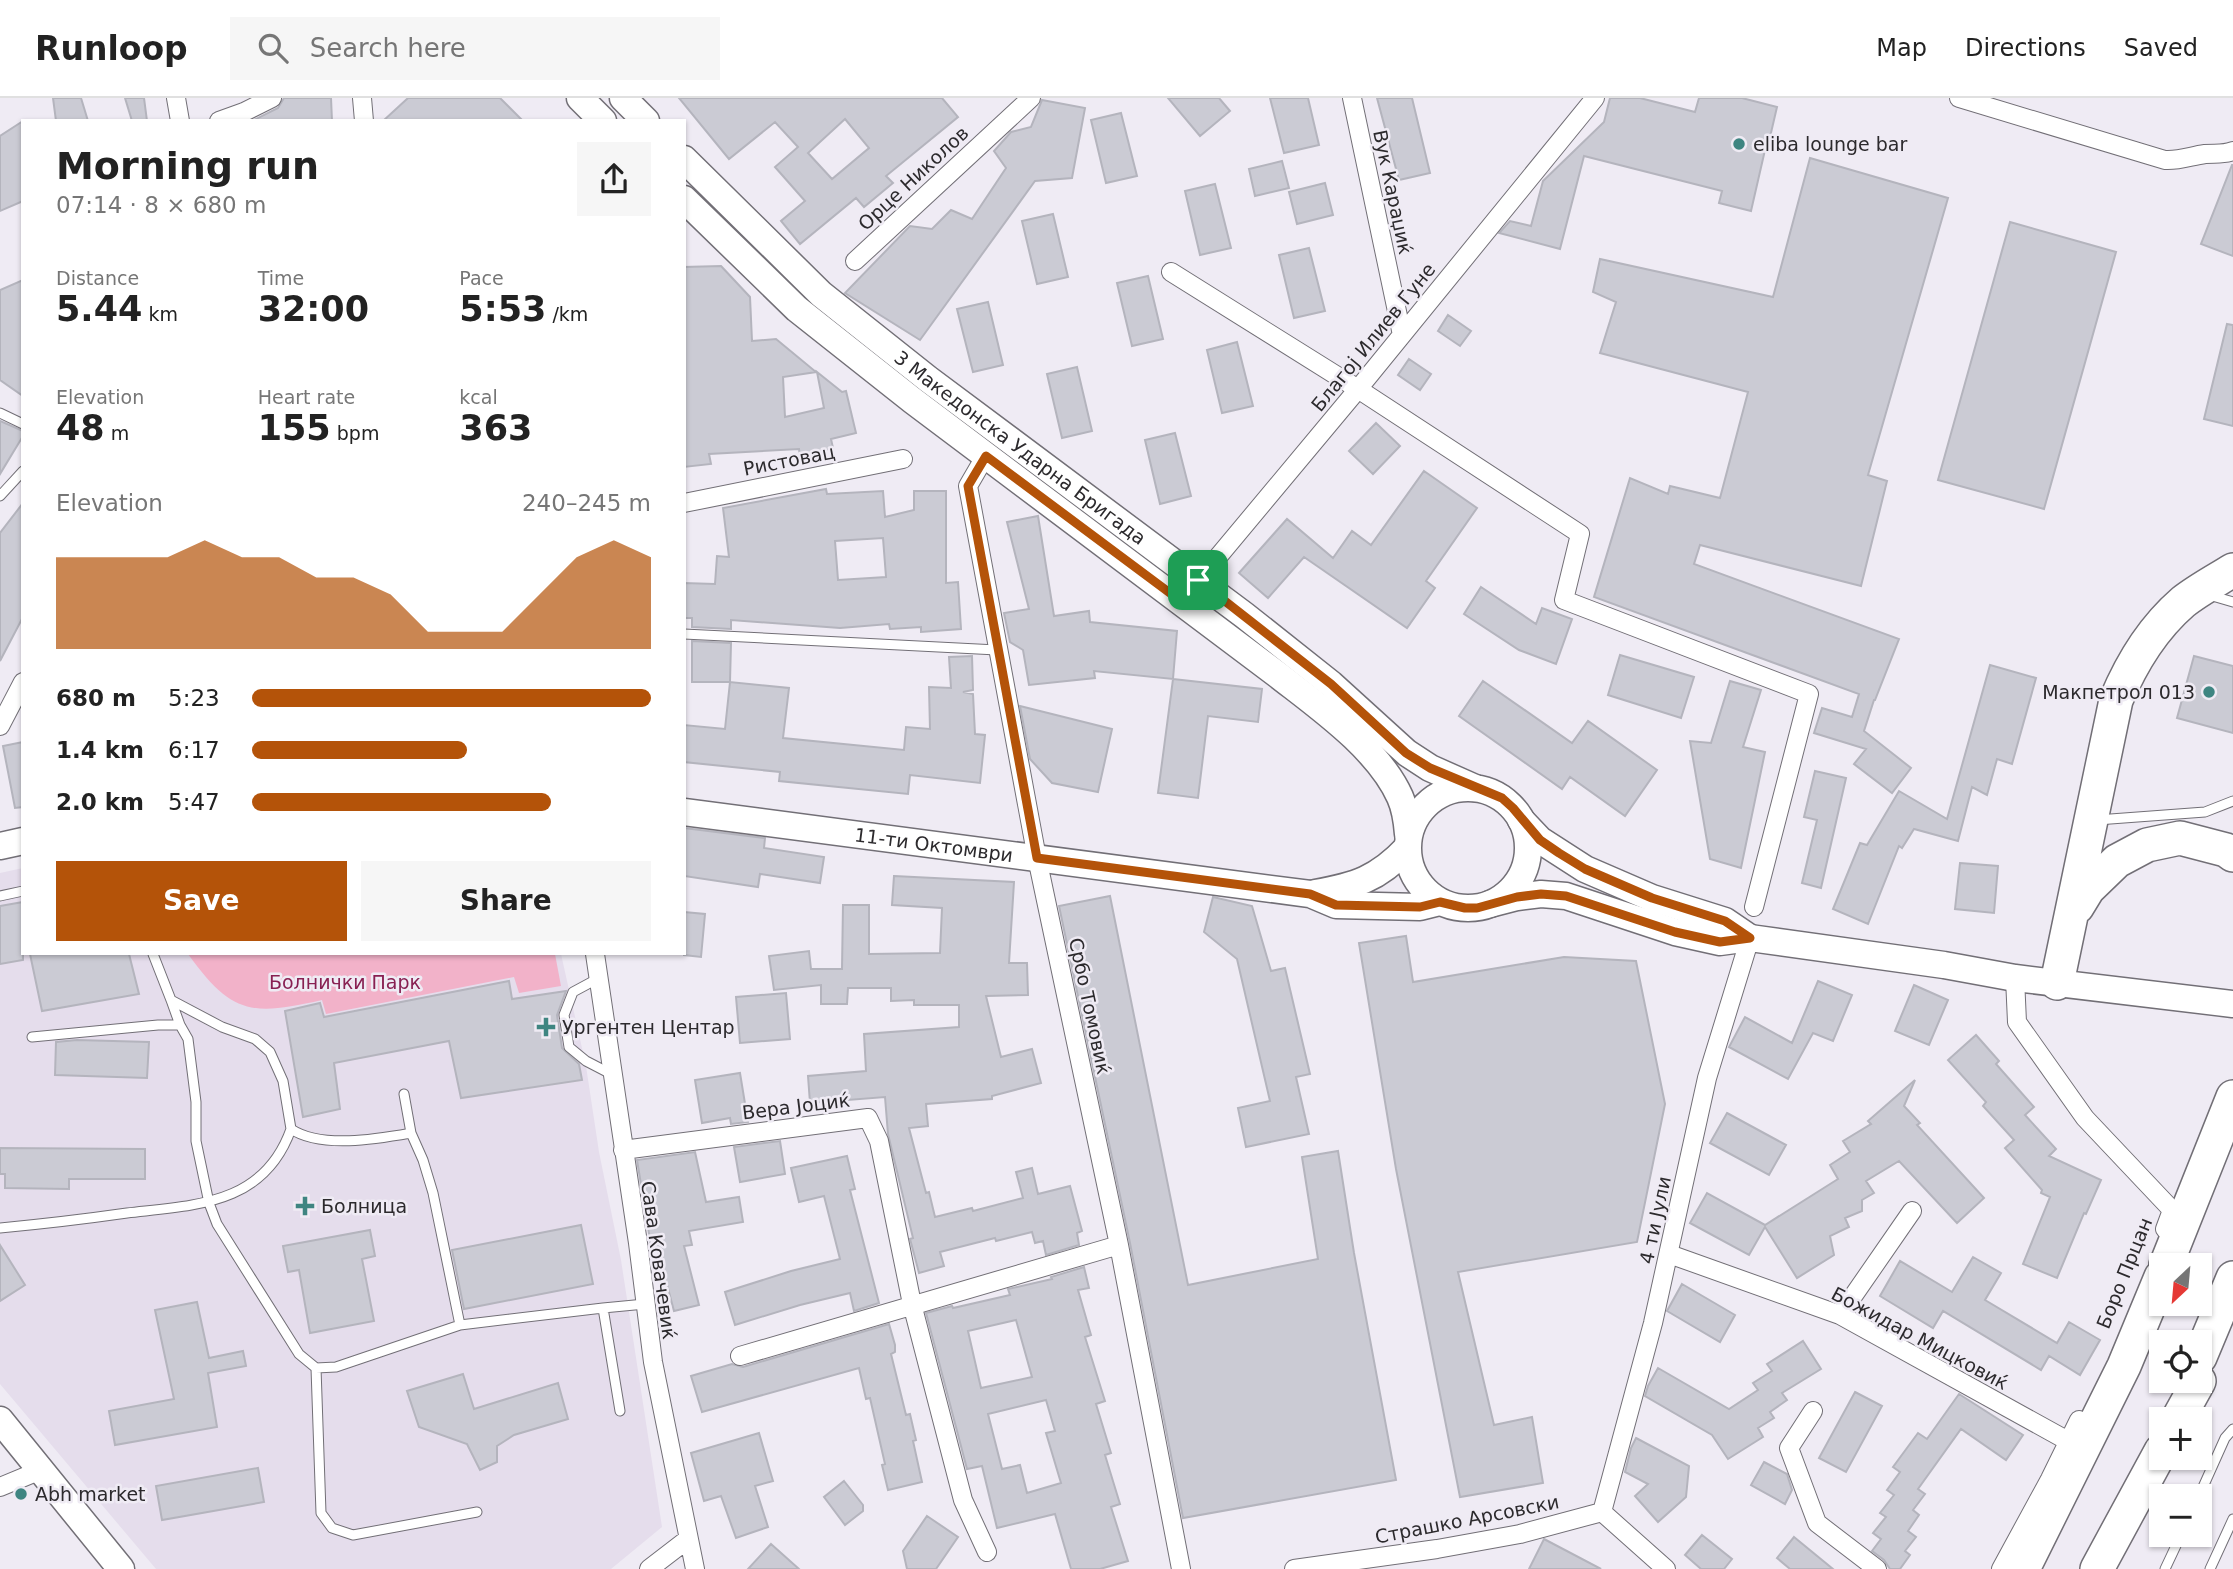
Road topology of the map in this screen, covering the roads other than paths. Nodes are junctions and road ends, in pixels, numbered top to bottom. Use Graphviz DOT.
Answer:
graph roads {
  1 [pos="176,98"];
  2 [pos="272,98"];
  3 [pos="362,98"];
  4 [pos="580,98"];
  5 [pos="623,98"];
  6 [pos="1031,98"];
  7 [pos="1352,98"];
  8 [pos="1595,98"];
  9 [pos="1959,98"];
  10 [pos="180,119"];
  11 [pos="225,119"];
  12 [pos="364,119"];
  13 [pos="601,119"];
  14 [pos="644,119"];
  15 [pos="2233,151"];
  16 [pos="686,161"];
  17 [pos="686,201"];
  18 [pos="713,227"];
  19 [pos="686,233"];
  20 [pos="855,261"];
  21 [pos="1171,272"];
  22 [pos="1402,335"];
  23 [pos="1358,389"];
  24 [pos="0,414"];
  25 [pos="21,423"];
  26 [pos="986,456"];
  27 [pos="903,459"];
  28 [pos="21,473"];
  29 [pos="0,496"];
  30 [pos="686,503"];
  31 [pos="2233,570"];
  32 [pos="1198,580"];
  33 [pos="1182,602"];
  34 [pos="2183,602"];
  35 [pos="2233,602"];
  36 [pos="686,634"];
  37 [pos="997,650"];
  38 [pos="21,686"];
  39 [pos="0,726"];
  40 [pos="1475,788"];
  41 [pos="2233,801"];
  42 [pos="686,813"];
  43 [pos="1521,820"];
  44 [pos="2091,821"];
  45 [pos="21,841"];
  46 [pos="1408,841"];
  47 [pos="0,846"];
  48 [pos="2233,855"];
  49 [pos="1037,858"];
  50 [pos="21,891"];
  51 [pos="1310,894"];
  52 [pos="0,896"];
  53 [pos="1440,902"];
  54 [pos="1490,904"];
  55 [pos="1754,907"];
  56 [pos="2073,912"];
  57 [pos="1750,938"];
  58 [pos="153,955"];
  59 [pos="595,955"];
  60 [pos="599,977"];
  61 [pos="2015,978"];
  62 [pos="2057,983"];
  63 [pos="171,1000"];
  64 [pos="2233,1004"];
  65 [pos="180,1025"];
  66 [pos="32,1037"];
  67 [pos="612,1075"];
  68 [pos="404,1094"];
  69 [pos="2233,1097"];
  70 [pos="291,1129"];
  71 [pos="411,1132"];
  72 [pos="2233,1136"];
  73 [pos="623,1150"];
  74 [pos="209,1203"];
  75 [pos="1912,1211"];
  76 [pos="0,1228"];
  77 [pos="1119,1245"];
  78 [pos="2171,1253"];
  79 [pos="2189,1253"];
  80 [pos="1669,1254"];
  81 [pos="2233,1278"];
  82 [pos="645,1304"];
  83 [pos="912,1304"];
  84 [pos="2149,1306"];
  85 [pos="603,1308"];
  86 [pos="1840,1315"];
  87 [pos="2163,1316"];
  88 [pos="2233,1316"];
  89 [pos="460,1325"];
  90 [pos="2211,1330"];
  91 [pos="740,1356"];
  92 [pos="2212,1356"];
  93 [pos="316,1368"];
  94 [pos="620,1411"];
  95 [pos="1813,1411"];
  96 [pos="0,1420"];
  97 [pos="2233,1429"];
  98 [pos="2068,1441"];
  99 [pos="41,1470"];
  100 [pos="2149,1470"];
  101 [pos="2151,1470"];
  102 [pos="2204,1484"];
  103 [pos="0,1487"];
  104 [pos="2139,1493"];
  105 [pos="477,1512"];
  106 [pos="1602,1512"];
  107 [pos="2233,1519"];
  108 [pos="688,1539"];
  109 [pos="2175,1547"];
  110 [pos="987,1552"];
  111 [pos="121,1569"];
  112 [pos="649,1569"];
  113 [pos="695,1569"];
  114 [pos="1181,1569"];
  115 [pos="1294,1569"];
  116 [pos="1667,1569"];
  117 [pos="1877,1569"];
  118 [pos="2001,1569"];
  119 [pos="2023,1569"];
  120 [pos="2039,1569"];
  121 [pos="2096,1569"];
  122 [pos="2165,1569"];
  123 [pos="2210,1569"];
  1 -- 10 [label="street"];
  2 -- 11 [label="street"];
  3 -- 12 [label="street"];
  4 -- 13 [label="main road"];
  5 -- 14 [label="main road"];
  6 -- 20 [label="street, Орце Николов"];
  7 -- 22 [label="street, Вук Караџиќ"];
  8 -- 22 [label="street, Благој Илиев Гуне"];
  9 -- 15 [label="street"];
  16 -- 32 [label="main road, 3 Македонска Ударна Бригада"];
  17 -- 18 [label="main road, 3 Македонска Ударна Бригада"];
  18 -- 19 [label="main road"];
  18 -- 26 [label="main road, 3 Македонска Ударна Бригада"];
  21 -- 23 [label="street"];
  22 -- 23 [label="street, Благој Илиев Гуне"];
  23 -- 32 [label="street, Благој Илиев Гуне"];
  23 -- 55 [label="street"];
  24 -- 25 [label="lane"];
  26 -- 33 [label="main road, 3 Македонска Ударна Бригада"];
  26 -- 37 [label="street, Србо Томовиќ"];
  27 -- 30 [label="street, Ристовац"];
  28 -- 29 [label="lane"];
  31 -- 34 [label="highway"];
  32 -- 33 [label="street, Благој Илиев Гуне"];
  32 -- 40 [label="main road, 3 Македонска Ударна Бригада"];
  33 -- 46 [label="main road, 3 Македонска Ударна Бригада"];
  34 -- 35 [label="lane"];
  34 -- 44 [label="highway"];
  36 -- 37 [label="lane"];
  37 -- 49 [label="street, Србо Томовиќ"];
  38 -- 39 [label="street"];
  40 -- 43 [label="main road"];
  40 -- 46 [label="main road"];
  41 -- 44 [label="lane"];
  42 -- 49 [label="main road, 11-ти Октомври"];
  43 -- 54 [label="main road"];
  43 -- 57 [label="main road"];
  44 -- 56 [label="highway"];
  45 -- 47 [label="main road"];
  46 -- 51 [label="main road"];
  46 -- 53 [label="main road"];
  48 -- 56 [label="highway"];
  49 -- 51 [label="main road, 11-ти Октомври"];
  49 -- 77 [label="street, Србо Томовиќ"];
  50 -- 52 [label="lane"];
  51 -- 53 [label="main road"];
  53 -- 54 [label="main road"];
  54 -- 57 [label="main road"];
  56 -- 62 [label="highway"];
  57 -- 61 [label="main road"];
  57 -- 80 [label="street, 4 ти Јули"];
  58 -- 63 [label="lane"];
  59 -- 60 [label="street, Сава Ковачевиќ"];
  60 -- 67 [label="street, Сава Ковачевиќ"];
  60 -- 67 [label="lane"];
  61 -- 62 [label="main road"];
  61 -- 98 [label="street, Боро Прцан"];
  62 -- 64 [label="main road"];
  63 -- 65 [label="lane"];
  63 -- 70 [label="lane"];
  65 -- 66 [label="lane"];
  65 -- 74 [label="lane"];
  67 -- 73 [label="street, Сава Ковачевиќ"];
  68 -- 71 [label="lane"];
  69 -- 78 [label="highway"];
  70 -- 71 [label="lane"];
  70 -- 74 [label="lane"];
  71 -- 89 [label="lane"];
  72 -- 79 [label="highway"];
  73 -- 82 [label="street, Сава Ковачевиќ"];
  73 -- 83 [label="street, Вера Јоциќ"];
  74 -- 76 [label="lane"];
  74 -- 93 [label="lane"];
  75 -- 86 [label="street"];
  77 -- 83 [label="street"];
  77 -- 114 [label="street, Србо Томовиќ"];
  80 -- 86 [label="street, Божидар Мицковиќ"];
  80 -- 106 [label="street, 4 ти Јули"];
  81 -- 90 [label="highway"];
  82 -- 85 [label="lane"];
  82 -- 108 [label="street, Сава Ковачевиќ"];
  83 -- 91 [label="street"];
  83 -- 110 [label="street, Вера Јоциќ"];
  84 -- 119 [label="highway"];
  85 -- 89 [label="lane"];
  85 -- 94 [label="lane"];
  86 -- 98 [label="street, Божидар Мицковиќ"];
  87 -- 120 [label="highway"];
  88 -- 92 [label="highway"];
  89 -- 93 [label="lane"];
  93 -- 105 [label="lane"];
  95 -- 117 [label="street"];
  96 -- 99 [label="main road"];
  97 -- 102 [label="lane"];
  98 -- 118 [label="street, Боро Прцан"];
  99 -- 103 [label="street"];
  99 -- 111 [label="main road"];
  100 -- 104 [label="highway"];
  101 -- 104 [label="highway"];
  104 -- 121 [label="highway"];
  106 -- 115 [label="street, Страшко Арсовски"];
  106 -- 116 [label="street"];
  107 -- 123 [label="lane"];
  108 -- 112 [label="street"];
  108 -- 113 [label="street, Сава Ковачевиќ"];
  109 -- 122 [label="lane"];
}
